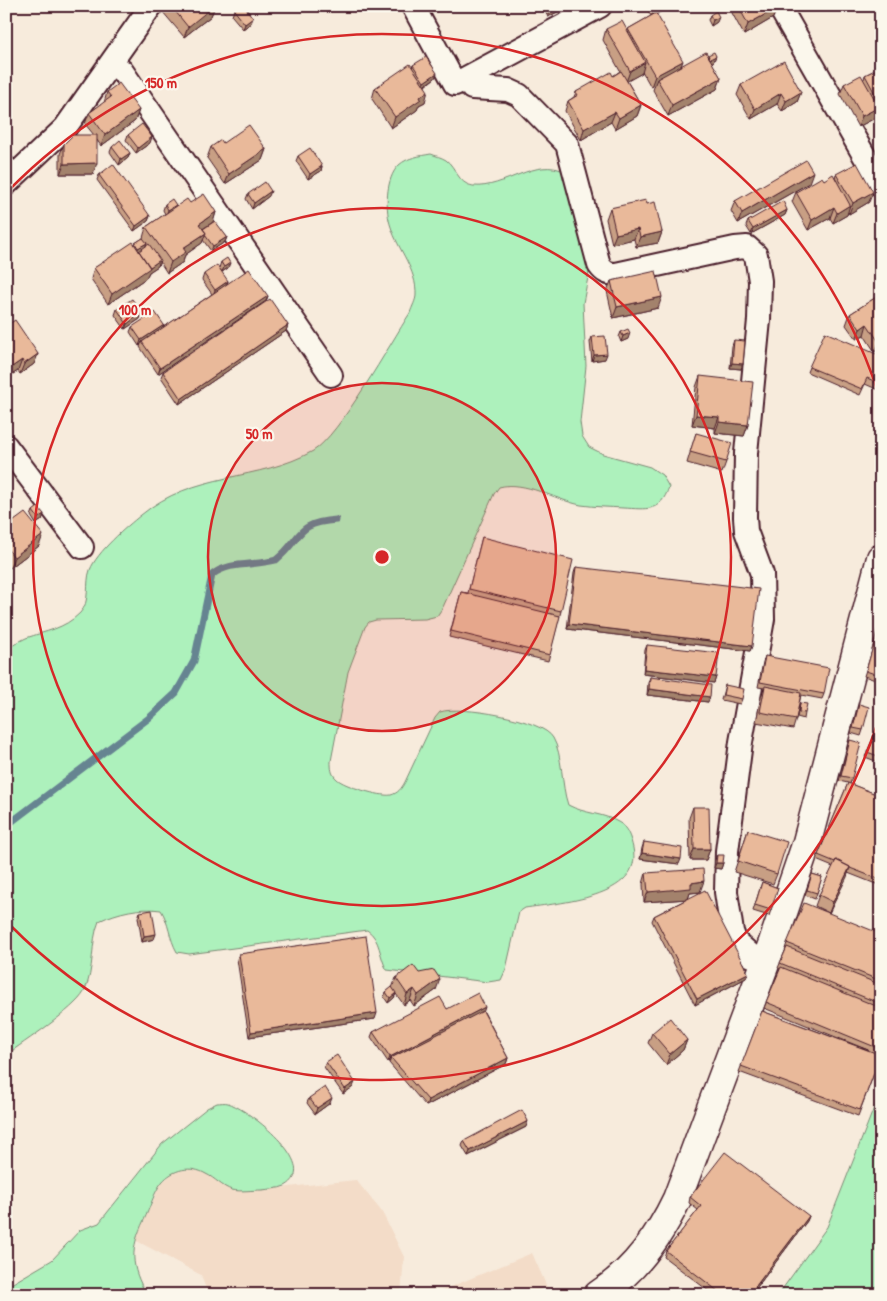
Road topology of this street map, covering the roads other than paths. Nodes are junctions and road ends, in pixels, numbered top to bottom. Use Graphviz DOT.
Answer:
graph roads {
  1 [pos="151,6"];
  2 [pos="413,6"];
  3 [pos="600,6"];
  4 [pos="779,6"];
  5 [pos="111,63"];
  6 [pos="467,78"];
  7 [pos="11,172"];
  8 [pos="881,185"];
  9 [pos="331,375"];
  10 [pos="6,446"];
  11 [pos="82,547"];
  12 [pos="881,558"];
  13 [pos="766,961"];
  14 [pos="598,1295"];
  1 -- 5 [label="street"];
  2 -- 6 [label="street"];
  3 -- 6 [label="street"];
  4 -- 8 [label="street"];
  5 -- 7 [label="street"];
  5 -- 9 [label="street"];
  6 -- 13 [label="street"];
  10 -- 11 [label="street"];
  12 -- 13 [label="street"];
  13 -- 14 [label="street"];
}
